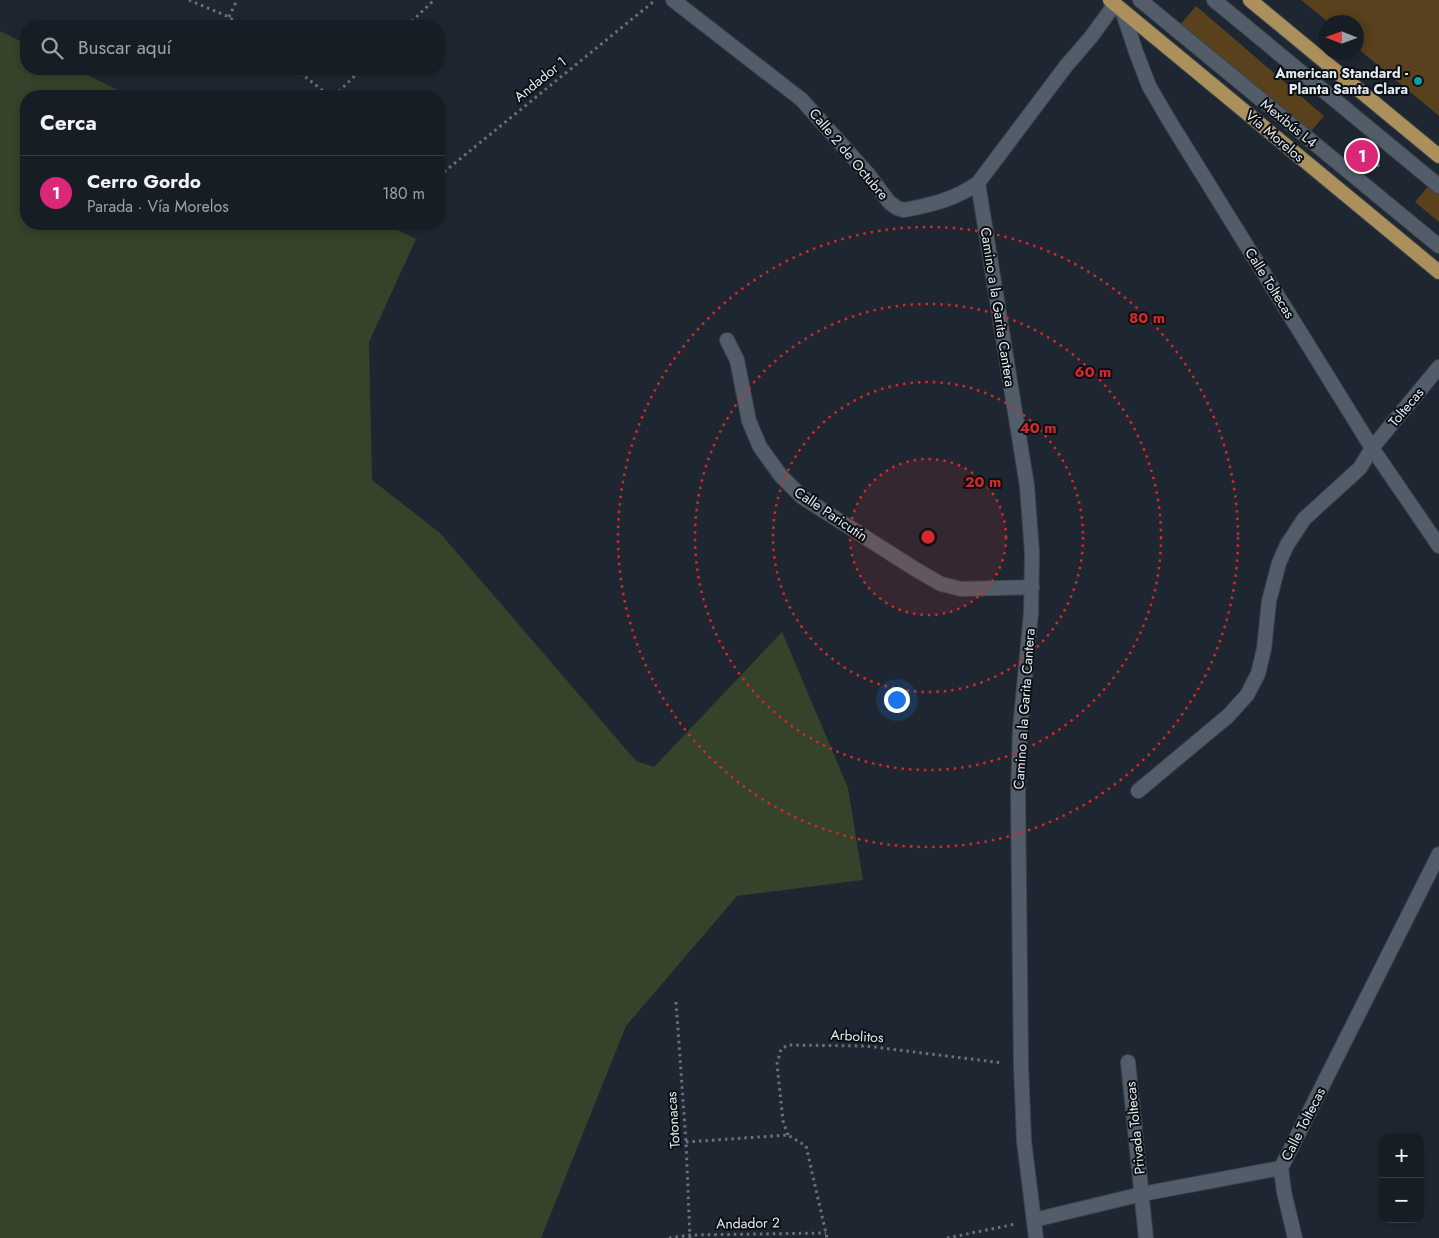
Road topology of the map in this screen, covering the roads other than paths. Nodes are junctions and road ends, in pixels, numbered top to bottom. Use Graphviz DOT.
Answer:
graph roads {
  1 [pos="674,0"];
  2 [pos="1140,0"];
  3 [pos="1214,0"];
  4 [pos="1250,0"];
  5 [pos="1116,5"];
  6 [pos="1439,156"];
  7 [pos="978,183"];
  8 [pos="1439,186"];
  9 [pos="1439,246"];
  10 [pos="1439,272"];
  11 [pos="727,340"];
  12 [pos="1439,367"];
  13 [pos="1372,448"];
  14 [pos="1439,546"];
  15 [pos="1032,587"];
  16 [pos="1138,791"];
  17 [pos="1439,854"];
  18 [pos="1128,1062"];
  19 [pos="1281,1168"];
  20 [pos="1142,1194"];
  21 [pos="1034,1220"];
  22 [pos="1036,1238"];
  23 [pos="1146,1238"];
  24 [pos="1295,1238"];
  1 -- 7 [label="street, Calle 2 de Octubre"];
  2 -- 9 [label="street, Mexibús L4"];
  3 -- 8 [label="street"];
  4 -- 6 [label="main road"];
  5 -- 7 [label="street, Calle 2 de Octubre"];
  5 -- 10 [label="main road, Vía Morelos"];
  5 -- 13 [label="street, Calle Toltecas"];
  7 -- 15 [label="street, Camino a la Garita Cantera"];
  11 -- 15 [label="street, Calle Paricutín"];
  12 -- 13 [label="street, Toltecas"];
  13 -- 14 [label="street, Calle Toltecas"];
  13 -- 16 [label="street, Toltecas"];
  15 -- 21 [label="street, Camino a la Garita Cantera"];
  17 -- 19 [label="street, Calle Toltecas"];
  18 -- 20 [label="street, Privada Toltecas"];
  19 -- 20 [label="street, Calle Toltecas"];
  19 -- 24 [label="street"];
  20 -- 21 [label="street, Calle Toltecas"];
  20 -- 23 [label="street, Privada Toltecas"];
  21 -- 22 [label="street, Camino a la Garita Cantera"];
}
